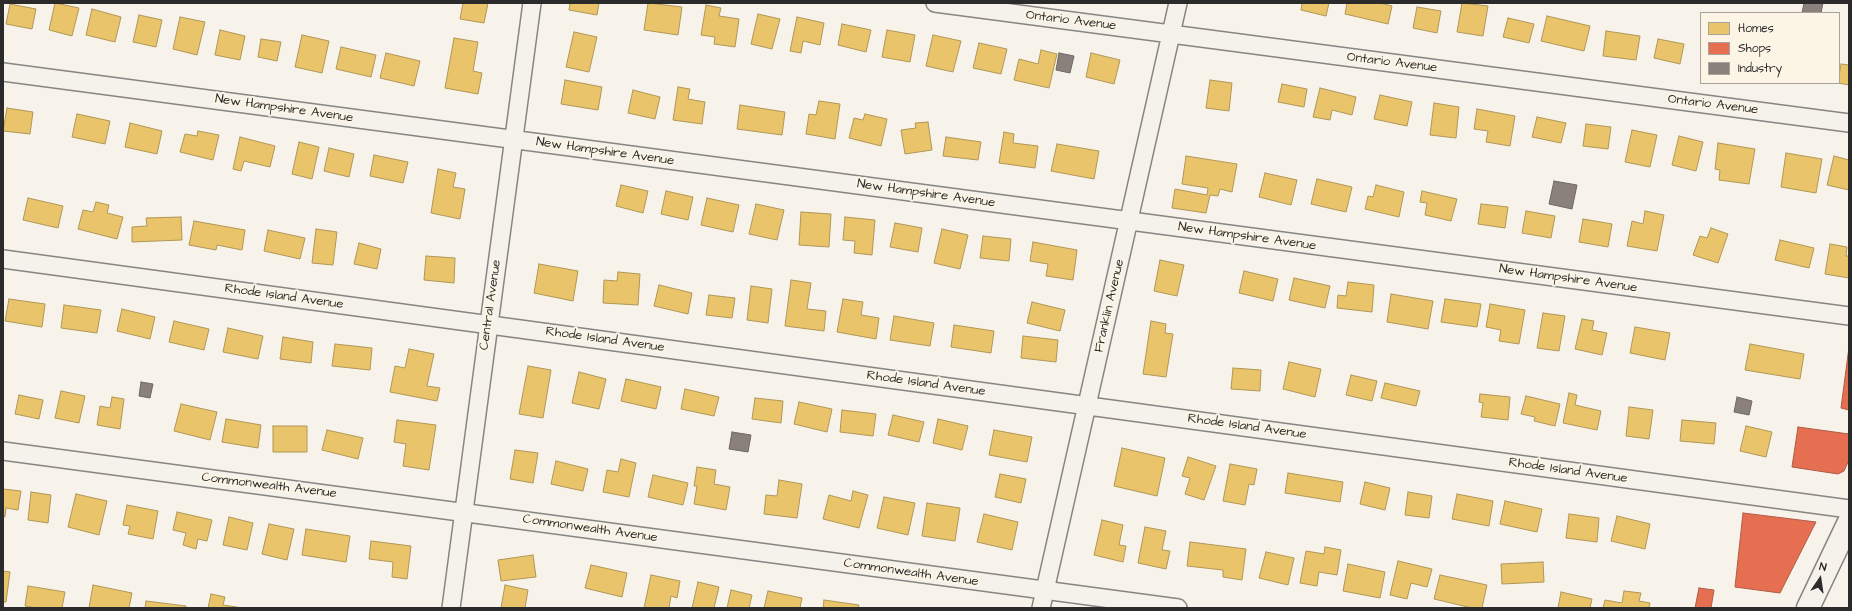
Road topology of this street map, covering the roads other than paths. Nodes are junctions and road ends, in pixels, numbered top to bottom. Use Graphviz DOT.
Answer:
graph roads {
  1 [pos="532,3"];
  2 [pos="935,3"];
  3 [pos="1178,3"];
  4 [pos="1171,34"];
  5 [pos="3,72"];
  6 [pos="1849,123"];
  7 [pos="514,140"];
  8 [pos="1129,221"];
  9 [pos="3,259"];
  10 [pos="1849,316"];
  11 [pos="488,325"];
  12 [pos="1088,405"];
  13 [pos="3,451"];
  14 [pos="1849,509"];
  15 [pos="464,511"];
  16 [pos="1849,522"];
  17 [pos="1045,591"];
  18 [pos="451,608"];
  19 [pos="1041,608"];
  20 [pos="1178,608"];
  21 [pos="1808,608"];
  1 -- 7 [label="street, Central Avenue"];
  2 -- 4 [label="street, Ontario Avenue"];
  3 -- 4 [label="street, Franklin Avenue"];
  4 -- 6 [label="street, Ontario Avenue"];
  4 -- 8 [label="street, Franklin Avenue"];
  5 -- 7 [label="street, New Hampshire Avenue"];
  7 -- 8 [label="street, New Hampshire Avenue"];
  7 -- 11 [label="street, Central Avenue"];
  8 -- 10 [label="street, New Hampshire Avenue"];
  8 -- 12 [label="street, Franklin Avenue"];
  9 -- 11 [label="street, Rhode Island Avenue"];
  11 -- 12 [label="street, Rhode Island Avenue"];
  11 -- 15 [label="street, Central Avenue"];
  12 -- 14 [label="street, Rhode Island Avenue"];
  12 -- 17 [label="street, Franklin Avenue"];
  13 -- 15 [label="street, Commonwealth Avenue"];
  15 -- 17 [label="street, Commonwealth Avenue"];
  15 -- 18 [label="street, Central Avenue"];
  16 -- 21 [label="main road"];
  17 -- 19 [label="street, Franklin Avenue"];
  17 -- 20 [label="street, Commonwealth Avenue"];
}
